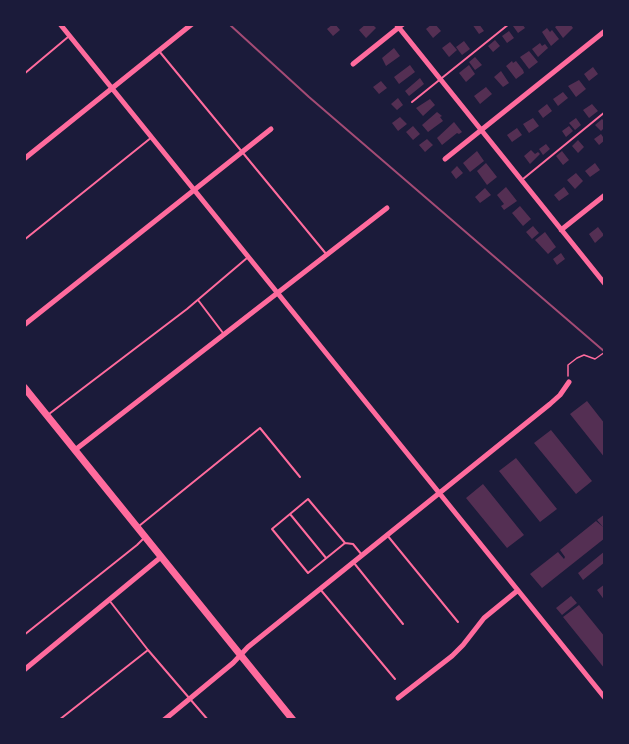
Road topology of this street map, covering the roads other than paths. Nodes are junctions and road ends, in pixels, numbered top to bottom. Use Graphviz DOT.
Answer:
graph roads {
  1 [pos="60,24"];
  2 [pos="192,24"];
  3 [pos="509,24"];
  4 [pos="399,25"];
  5 [pos="605,32"];
  6 [pos="70,36"];
  7 [pos="159,51"];
  8 [pos="353,64"];
  9 [pos="24,74"];
  10 [pos="440,80"];
  11 [pos="112,89"];
  12 [pos="412,102"];
  13 [pos="605,112"];
  14 [pos="272,129"];
  15 [pos="482,131"];
  16 [pos="152,137"];
  17 [pos="243,151"];
  18 [pos="24,159"];
  19 [pos="445,159"];
  20 [pos="521,180"];
  21 [pos="194,190"];
  22 [pos="605,195"];
  23 [pos="387,208"];
  24 [pos="561,230"];
  25 [pos="24,240"];
  26 [pos="327,255"];
  27 [pos="249,257"];
  28 [pos="604,281"];
  29 [pos="279,293"];
  30 [pos="198,300"];
  31 [pos="24,325"];
  32 [pos="225,335"];
  33 [pos="569,381"];
  34 [pos="24,387"];
  35 [pos="47,415"];
  36 [pos="75,450"];
  37 [pos="300,477"];
  38 [pos="439,494"];
  39 [pos="290,514"];
  40 [pos="137,527"];
  41 [pos="387,535"];
  42 [pos="145,537"];
  43 [pos="345,543"];
  44 [pos="362,555"];
  45 [pos="161,557"];
  46 [pos="326,558"];
  47 [pos="353,562"];
  48 [pos="320,589"];
  49 [pos="517,591"];
  50 [pos="109,600"];
  51 [pos="458,622"];
  52 [pos="403,624"];
  53 [pos="24,635"];
  54 [pos="148,650"];
  55 [pos="241,655"];
  56 [pos="24,670"];
  57 [pos="395,680"];
  58 [pos="604,694"];
  59 [pos="398,698"];
  60 [pos="190,699"];
  61 [pos="59,720"];
  62 [pos="164,720"];
  63 [pos="208,720"];
  64 [pos="293,720"];
  1 -- 6 [label="street"];
  2 -- 7 [label="street"];
  3 -- 10 [label="lane"];
  4 -- 8 [label="street"];
  4 -- 10 [label="street"];
  5 -- 15 [label="street"];
  6 -- 9 [label="lane"];
  6 -- 11 [label="street"];
  7 -- 11 [label="street"];
  7 -- 17 [label="lane"];
  10 -- 12 [label="lane"];
  10 -- 15 [label="street"];
  11 -- 16 [label="street"];
  11 -- 18 [label="street"];
  13 -- 20 [label="lane"];
  14 -- 17 [label="street"];
  15 -- 19 [label="street"];
  15 -- 20 [label="street"];
  16 -- 21 [label="street"];
  16 -- 25 [label="lane"];
  17 -- 21 [label="street"];
  17 -- 26 [label="lane"];
  20 -- 24 [label="street"];
  21 -- 27 [label="street"];
  21 -- 31 [label="street"];
  22 -- 24 [label="street"];
  23 -- 26 [label="street"];
  24 -- 28 [label="street"];
  26 -- 29 [label="street"];
  27 -- 29 [label="street"];
  27 -- 30 [label="lane"];
  29 -- 32 [label="street"];
  29 -- 38 [label="street"];
  30 -- 32 [label="lane"];
  30 -- 35 [label="lane"];
  32 -- 36 [label="street"];
  33 -- 38 [label="street"];
  34 -- 35 [label="street"];
  35 -- 36 [label="street"];
  36 -- 40 [label="street"];
  37 -- 40 [label="lane"];
  38 -- 41 [label="street"];
  38 -- 49 [label="street"];
  39 -- 43 [label="lane"];
  39 -- 46 [label="lane"];
  39 -- 46 [label="lane"];
  40 -- 42 [label="street"];
  41 -- 44 [label="street"];
  41 -- 51 [label="lane"];
  42 -- 45 [label="street"];
  42 -- 53 [label="lane"];
  43 -- 44 [label="lane"];
  43 -- 46 [label="lane"];
  44 -- 47 [label="street"];
  45 -- 50 [label="street"];
  45 -- 55 [label="street"];
  47 -- 48 [label="street"];
  47 -- 52 [label="lane"];
  48 -- 55 [label="street"];
  48 -- 57 [label="lane"];
  49 -- 58 [label="street"];
  49 -- 59 [label="street"];
  50 -- 54 [label="lane"];
  50 -- 56 [label="street"];
  54 -- 60 [label="lane"];
  54 -- 61 [label="lane"];
  55 -- 60 [label="street"];
  55 -- 64 [label="street"];
  60 -- 62 [label="street"];
  60 -- 63 [label="lane"];
}
